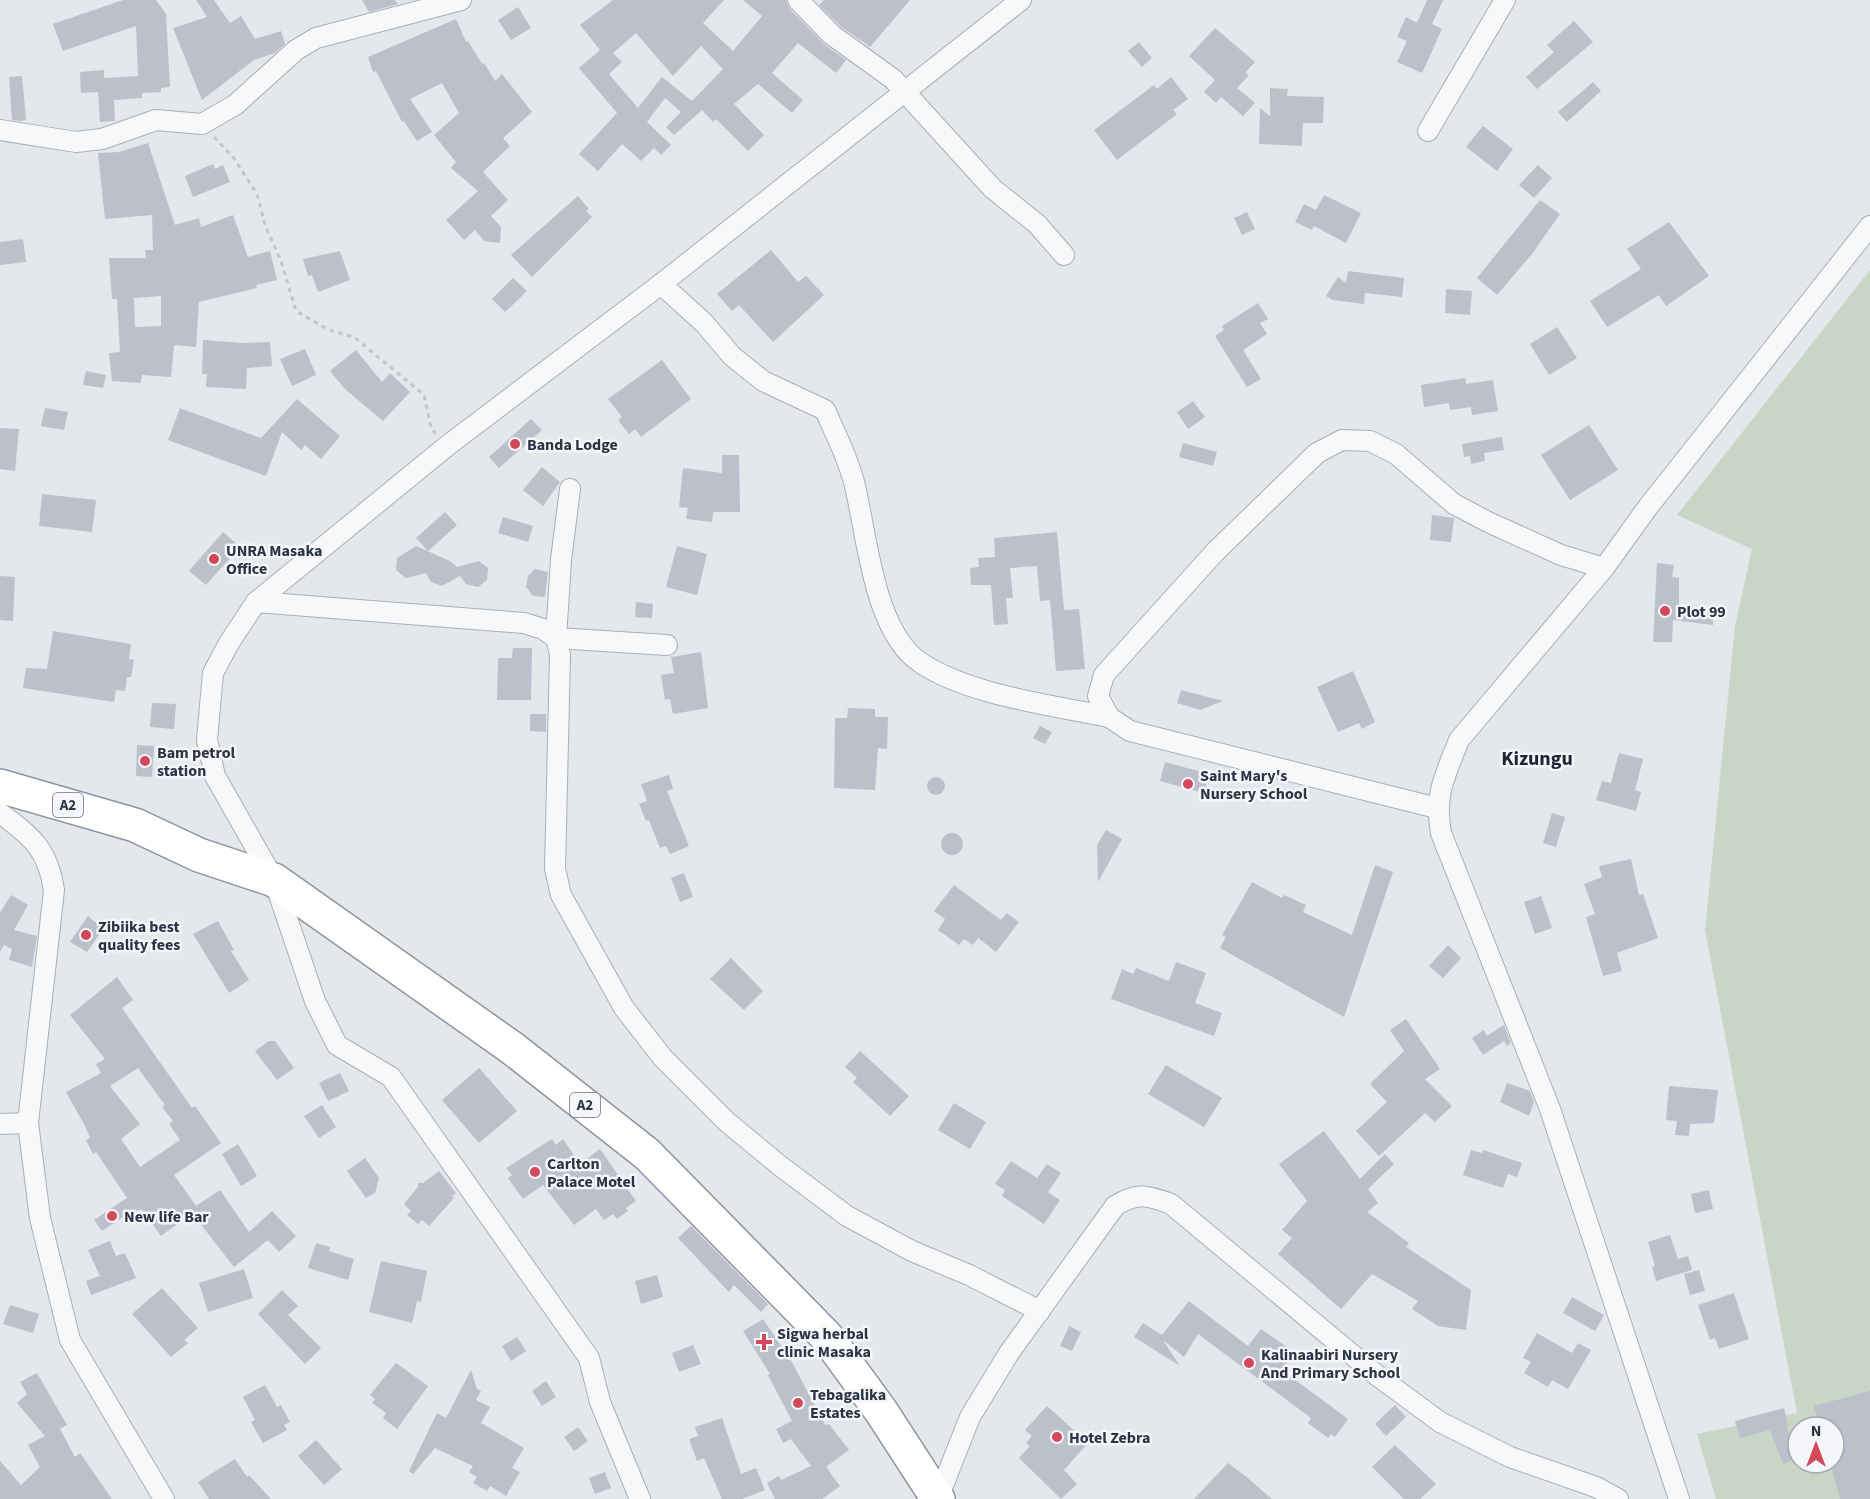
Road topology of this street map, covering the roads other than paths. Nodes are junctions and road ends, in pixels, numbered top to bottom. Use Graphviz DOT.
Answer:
graph roads {
  1 [pos="461,0"];
  2 [pos="798,0"];
  3 [pos="1020,0"];
  4 [pos="1505,0"];
  5 [pos="902,92"];
  6 [pos="0,130"];
  7 [pos="1428,131"];
  8 [pos="1870,226"];
  9 [pos="1064,255"];
  10 [pos="661,284"];
  11 [pos="570,489"];
  12 [pos="1604,568"];
  13 [pos="256,602"];
  14 [pos="556,638"];
  15 [pos="667,645"];
  16 [pos="1109,717"];
  17 [pos="4,797"];
  18 [pos="1437,808"];
  19 [pos="274,880"];
  20 [pos="28,1123"];
  21 [pos="0,1124"];
  22 [pos="1040,1311"];
  23 [pos="1595,1493"];
  24 [pos="164,1499"];
  25 [pos="640,1499"];
  26 [pos="938,1499"];
  27 [pos="1618,1499"];
  28 [pos="1679,1499"];
  1 -- 6 [label="street"];
  2 -- 5 [label="street"];
  3 -- 5 [label="street"];
  4 -- 7 [label="street"];
  5 -- 9 [label="street"];
  5 -- 10 [label="street"];
  8 -- 12 [label="street"];
  10 -- 13 [label="street"];
  10 -- 16 [label="street"];
  11 -- 14 [label="street"];
  12 -- 16 [label="street"];
  12 -- 18 [label="street"];
  13 -- 14 [label="street"];
  13 -- 19 [label="street"];
  14 -- 15 [label="street"];
  14 -- 22 [label="street"];
  16 -- 18 [label="street"];
  17 -- 19 [label="highway, A2"];
  17 -- 20 [label="street"];
  18 -- 28 [label="street"];
  19 -- 25 [label="street"];
  19 -- 26 [label="highway, A2"];
  20 -- 21 [label="street"];
  20 -- 24 [label="street"];
  22 -- 23 [label="street"];
  22 -- 26 [label="street"];
  23 -- 27 [label="street"];
}
